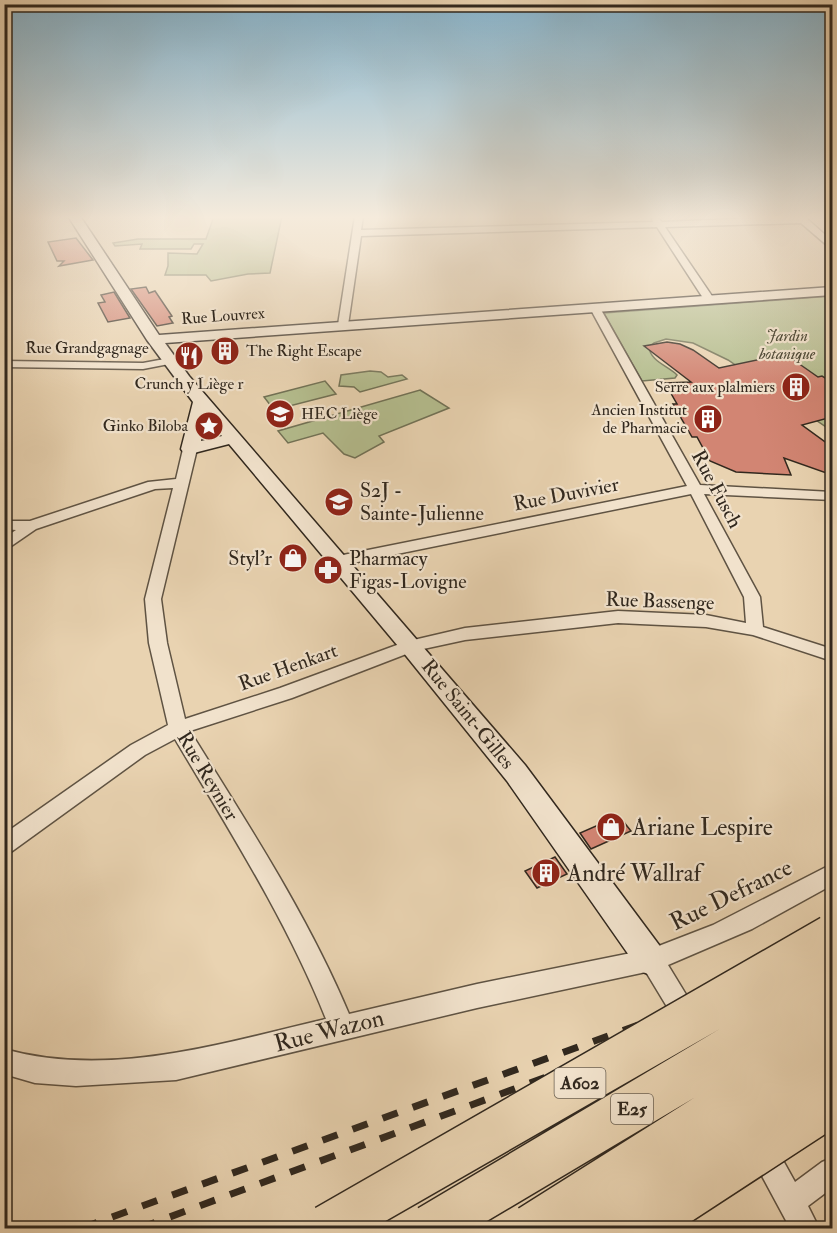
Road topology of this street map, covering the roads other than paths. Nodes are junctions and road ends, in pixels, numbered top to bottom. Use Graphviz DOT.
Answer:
graph roads {
  1 [pos="111,274"];
  2 [pos="351,274"];
  3 [pos="692,274"];
  4 [pos="832,291"];
  5 [pos="709,299"];
  6 [pos="595,308"];
  7 [pos="343,325"];
  8 [pos="154,340"];
  9 [pos="170,361"];
  10 [pos="4,364"];
  11 [pos="202,400"];
  12 [pos="233,438"];
  13 [pos="190,449"];
  14 [pos="183,483"];
  15 [pos="695,489"];
  16 [pos="832,496"];
  17 [pos="4,525"];
  18 [pos="31,526"];
  19 [pos="4,546"];
  20 [pos="338,561"];
  21 [pos="755,630"];
  22 [pos="411,646"];
  23 [pos="832,655"];
  24 [pos="178,728"];
  25 [pos="4,846"];
  26 [pos="832,874"];
  27 [pos="832,938"];
  28 [pos="832,952"];
  29 [pos="651,960"];
  30 [pos="832,988"];
  31 [pos="681,1006"];
  32 [pos="342,1028"];
  33 [pos="832,1038"];
  34 [pos="4,1061"];
  35 [pos="832,1074"];
  36 [pos="832,1102"];
  37 [pos="770,1165"];
  38 [pos="832,1172"];
  39 [pos="790,1202"];
  40 [pos="327,1228"];
  41 [pos="365,1228"];
  42 [pos="430,1228"];
  43 [pos="531,1228"];
  44 [pos="571,1228"];
  45 [pos="639,1228"];
  46 [pos="805,1228"];
  1 -- 8 [label="street, Rue Saint-Gilles"];
  2 -- 7 [label="street"];
  3 -- 5 [label="street"];
  4 -- 5 [label="street, Rue Louvrex"];
  5 -- 6 [label="street, Rue Louvrex"];
  6 -- 7 [label="street, Rue Louvrex"];
  6 -- 15 [label="street, Rue Fusch"];
  7 -- 8 [label="street, Rue Louvrex"];
  8 -- 9 [label="street, Rue Saint-Gilles"];
  9 -- 10 [label="street, Rue Grandgagnage"];
  9 -- 11 [label="street, Rue Saint-Gilles"];
  11 -- 12 [label="street, Rue Saint-Gilles"];
  11 -- 13 [label="street, Rue Reynier"];
  12 -- 13 [label="street"];
  12 -- 20 [label="street, Rue Saint-Gilles"];
  13 -- 14 [label="street, Rue Reynier"];
  14 -- 18 [label="street"];
  14 -- 24 [label="street, Rue Reynier"];
  15 -- 16 [label="street, Rue Duvivier"];
  15 -- 20 [label="street, Rue Duvivier"];
  15 -- 21 [label="street, Rue Fusch"];
  17 -- 18 [label="street"];
  18 -- 19 [label="street"];
  20 -- 22 [label="street, Rue Saint-Gilles"];
  21 -- 22 [label="street, Rue Bassenge"];
  21 -- 23 [label="street, Rue Bassenge"];
  22 -- 24 [label="street, Rue Henkart"];
  22 -- 29 [label="street, Rue Saint-Gilles"];
  24 -- 25 [label="street, Rue Henkart"];
  24 -- 32 [label="street, Rue Reynier"];
  26 -- 29 [label="street, Rue Defrance"];
  27 -- 40 [label="highway, A602, bridge"];
  28 -- 41 [label="highway, A602"];
  29 -- 31 [label="street, Rue Saint-Gilles"];
  29 -- 32 [label="street, Rue Wazon"];
  30 -- 42 [label="highway, E25, bridge"];
  32 -- 34 [label="street, Rue Wazon"];
  33 -- 43 [label="highway, E25, bridge"];
  35 -- 44 [label="highway, bridge"];
  36 -- 45 [label="highway, bridge"];
  37 -- 39 [label="street"];
  38 -- 39 [label="street"];
  39 -- 46 [label="street"];
}
